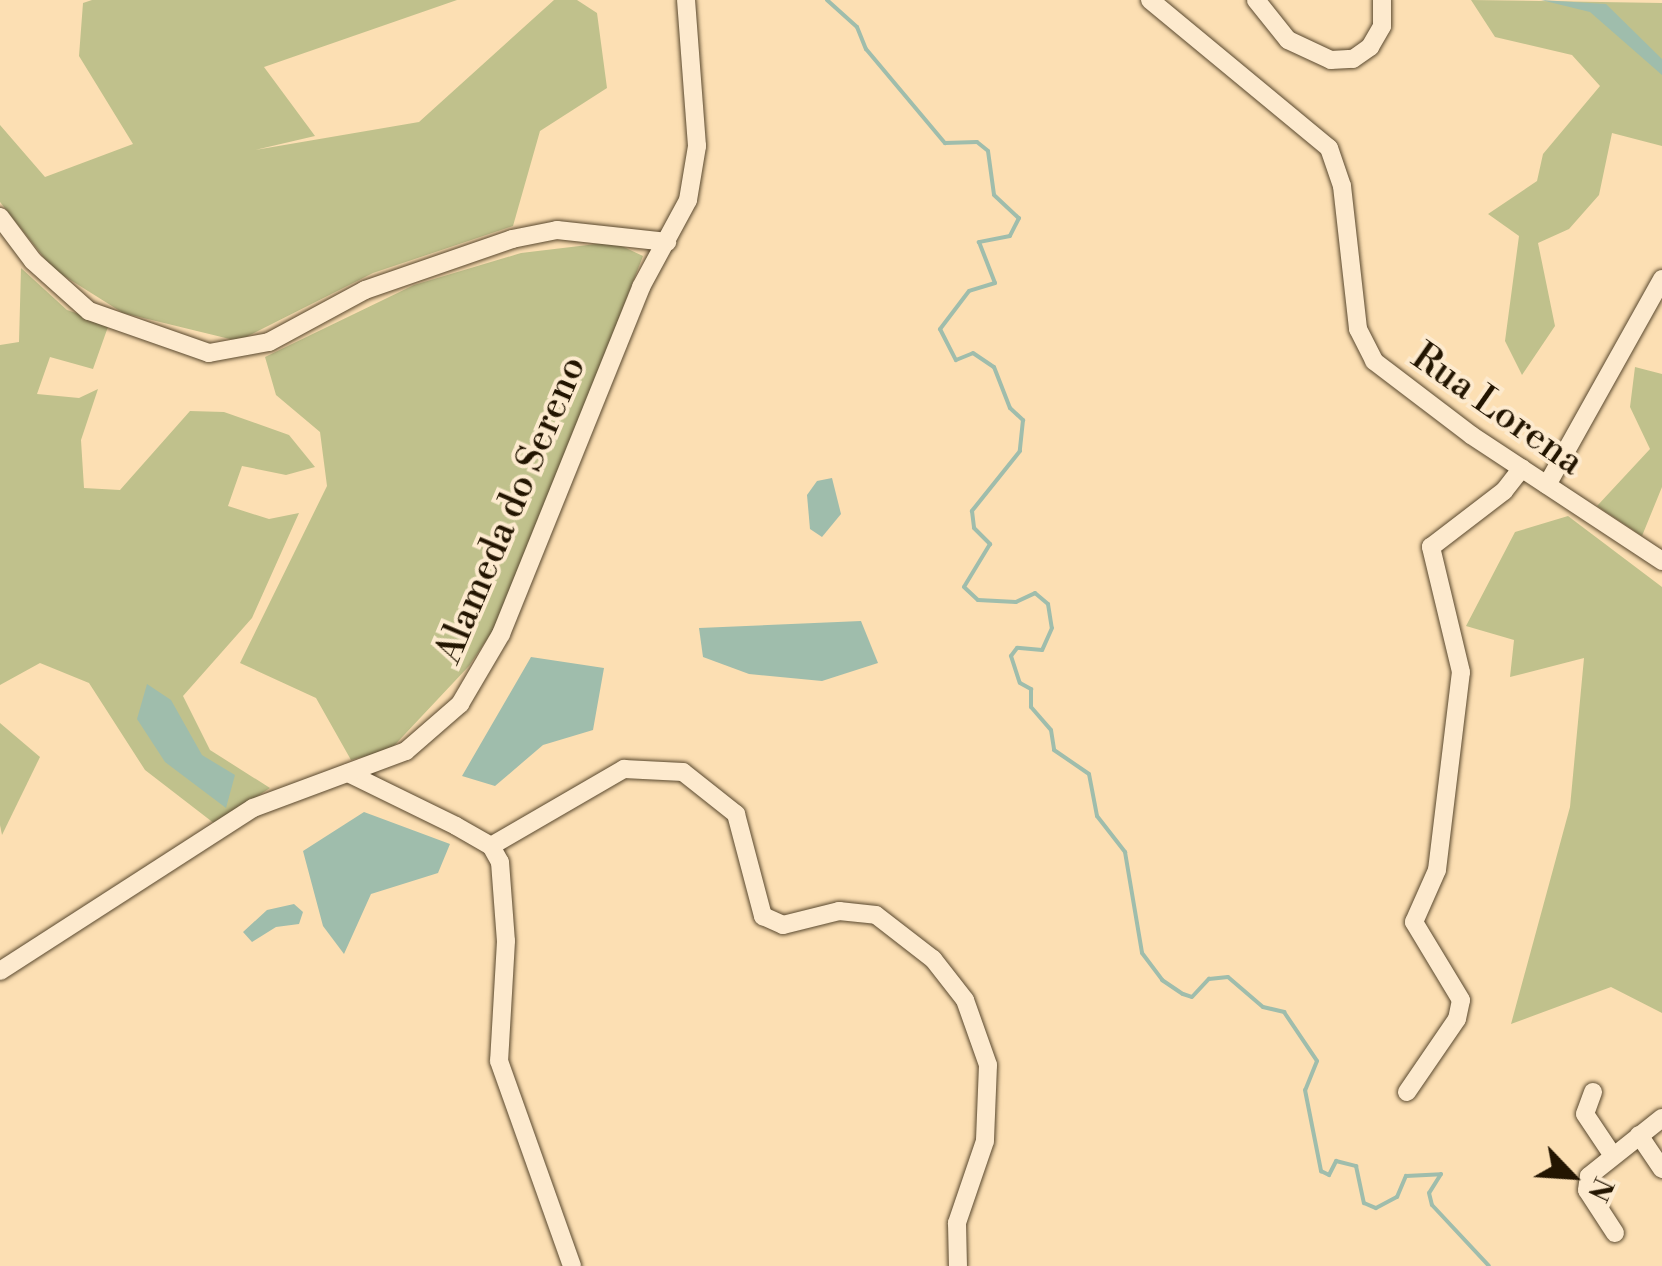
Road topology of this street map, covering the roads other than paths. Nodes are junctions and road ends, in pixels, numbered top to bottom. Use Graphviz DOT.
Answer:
graph roads {
  1 [pos="686,0"];
  2 [pos="1150,0"];
  3 [pos="1256,0"];
  4 [pos="1382,0"];
  5 [pos="0,217"];
  6 [pos="667,242"];
  7 [pos="1662,278"];
  8 [pos="1522,468"];
  9 [pos="1547,485"];
  10 [pos="1661,559"];
  11 [pos="348,773"];
  12 [pos="491,846"];
  13 [pos="0,971"];
  14 [pos="1408,1092"];
  15 [pos="1593,1092"];
  16 [pos="1662,1118"];
  17 [pos="1640,1135"];
  18 [pos="1611,1154"];
  19 [pos="1662,1170"];
  20 [pos="1615,1233"];
  21 [pos="572,1266"];
  22 [pos="958,1266"];
  1 -- 6 [label="street, Alameda do Sereno"];
  2 -- 8 [label="street, Rua Lorena"];
  3 -- 4 [label="street"];
  5 -- 6 [label="street"];
  6 -- 11 [label="street, Alameda do Sereno"];
  7 -- 9 [label="street"];
  8 -- 9 [label="street, Rua Lorena"];
  8 -- 14 [label="street"];
  9 -- 10 [label="street, Rua Lorena"];
  11 -- 12 [label="street"];
  11 -- 13 [label="street, Alameda do Sereno"];
  12 -- 21 [label="street"];
  12 -- 22 [label="street"];
  15 -- 18 [label="street"];
  16 -- 17 [label="street"];
  17 -- 18 [label="street"];
  17 -- 19 [label="street"];
  18 -- 20 [label="street"];
}
